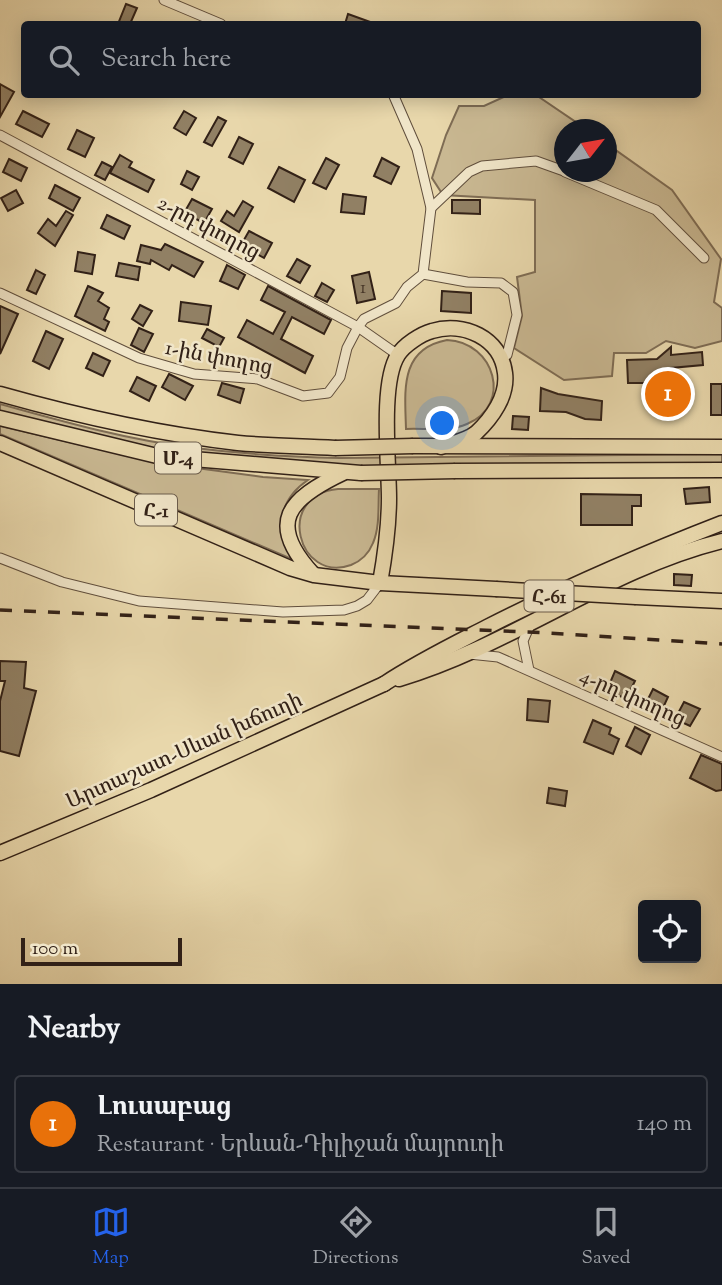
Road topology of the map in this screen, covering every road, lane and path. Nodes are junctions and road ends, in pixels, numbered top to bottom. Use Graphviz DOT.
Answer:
graph roads {
  1 [pos="164,0"];
  2 [pos="214,21"];
  3 [pos="395,98"];
  4 [pos="0,135"];
  5 [pos="554,167"];
  6 [pos="591,182"];
  7 [pos="431,208"];
  8 [pos="704,258"];
  9 [pos="423,275"];
  10 [pos="0,293"];
  11 [pos="358,327"];
  12 [pos="398,355"];
  13 [pos="499,355"];
  14 [pos="0,394"];
  15 [pos="0,418"];
  16 [pos="0,443"];
  17 [pos="441,446"];
  18 [pos="722,447"];
  19 [pos="722,470"];
  20 [pos="344,473"];
  21 [pos="722,523"];
  22 [pos="722,541"];
  23 [pos="0,558"];
  24 [pos="314,575"];
  25 [pos="380,583"];
  26 [pos="722,601"];
  27 [pos="531,623"];
  28 [pos="467,654"];
  29 [pos="528,670"];
  30 [pos="384,684"];
  31 [pos="722,757"];
  32 [pos="0,853"];
  1 -- 2 [label="street"];
  3 -- 7 [label="street"];
  4 -- 11 [label="street, 2-րդ փողոց"];
  5 -- 7 [label="street"];
  6 -- 8 [label="street"];
  7 -- 9 [label="street"];
  9 -- 11 [label="street"];
  9 -- 13 [label="street"];
  10 -- 11 [label="street, 1-ին փողոց"];
  11 -- 12 [label="street, 2-րդ փողոց"];
  12 -- 13 [label="main road"];
  12 -- 25 [label="main road"];
  13 -- 17 [label="main road"];
  14 -- 17 [label="main road, Մ-4, bridge"];
  15 -- 20 [label="main road, Մ-4"];
  16 -- 24 [label="main road, Հ-1"];
  17 -- 18 [label="main road, Մ-4"];
  19 -- 20 [label="main road, Մ-4, bridge"];
  20 -- 24 [label="main road"];
  21 -- 30 [label="main road, Հ-61"];
  22 -- 27 [label="main road, Հ-61"];
  23 -- 25 [label="street"];
  24 -- 25 [label="main road, Հ-1"];
  25 -- 26 [label="main road, Հ-1, bridge"];
  27 -- 28 [label="main road, Հ-61"];
  27 -- 29 [label="street"];
  28 -- 29 [label="street, 4-րդ փողոց"];
  28 -- 30 [label="main road, Հ-61"];
  29 -- 31 [label="street, 4-րդ փողոց"];
  30 -- 32 [label="main road, Արտաշատ-Սևան խճուղի / Հ-61"];
}
